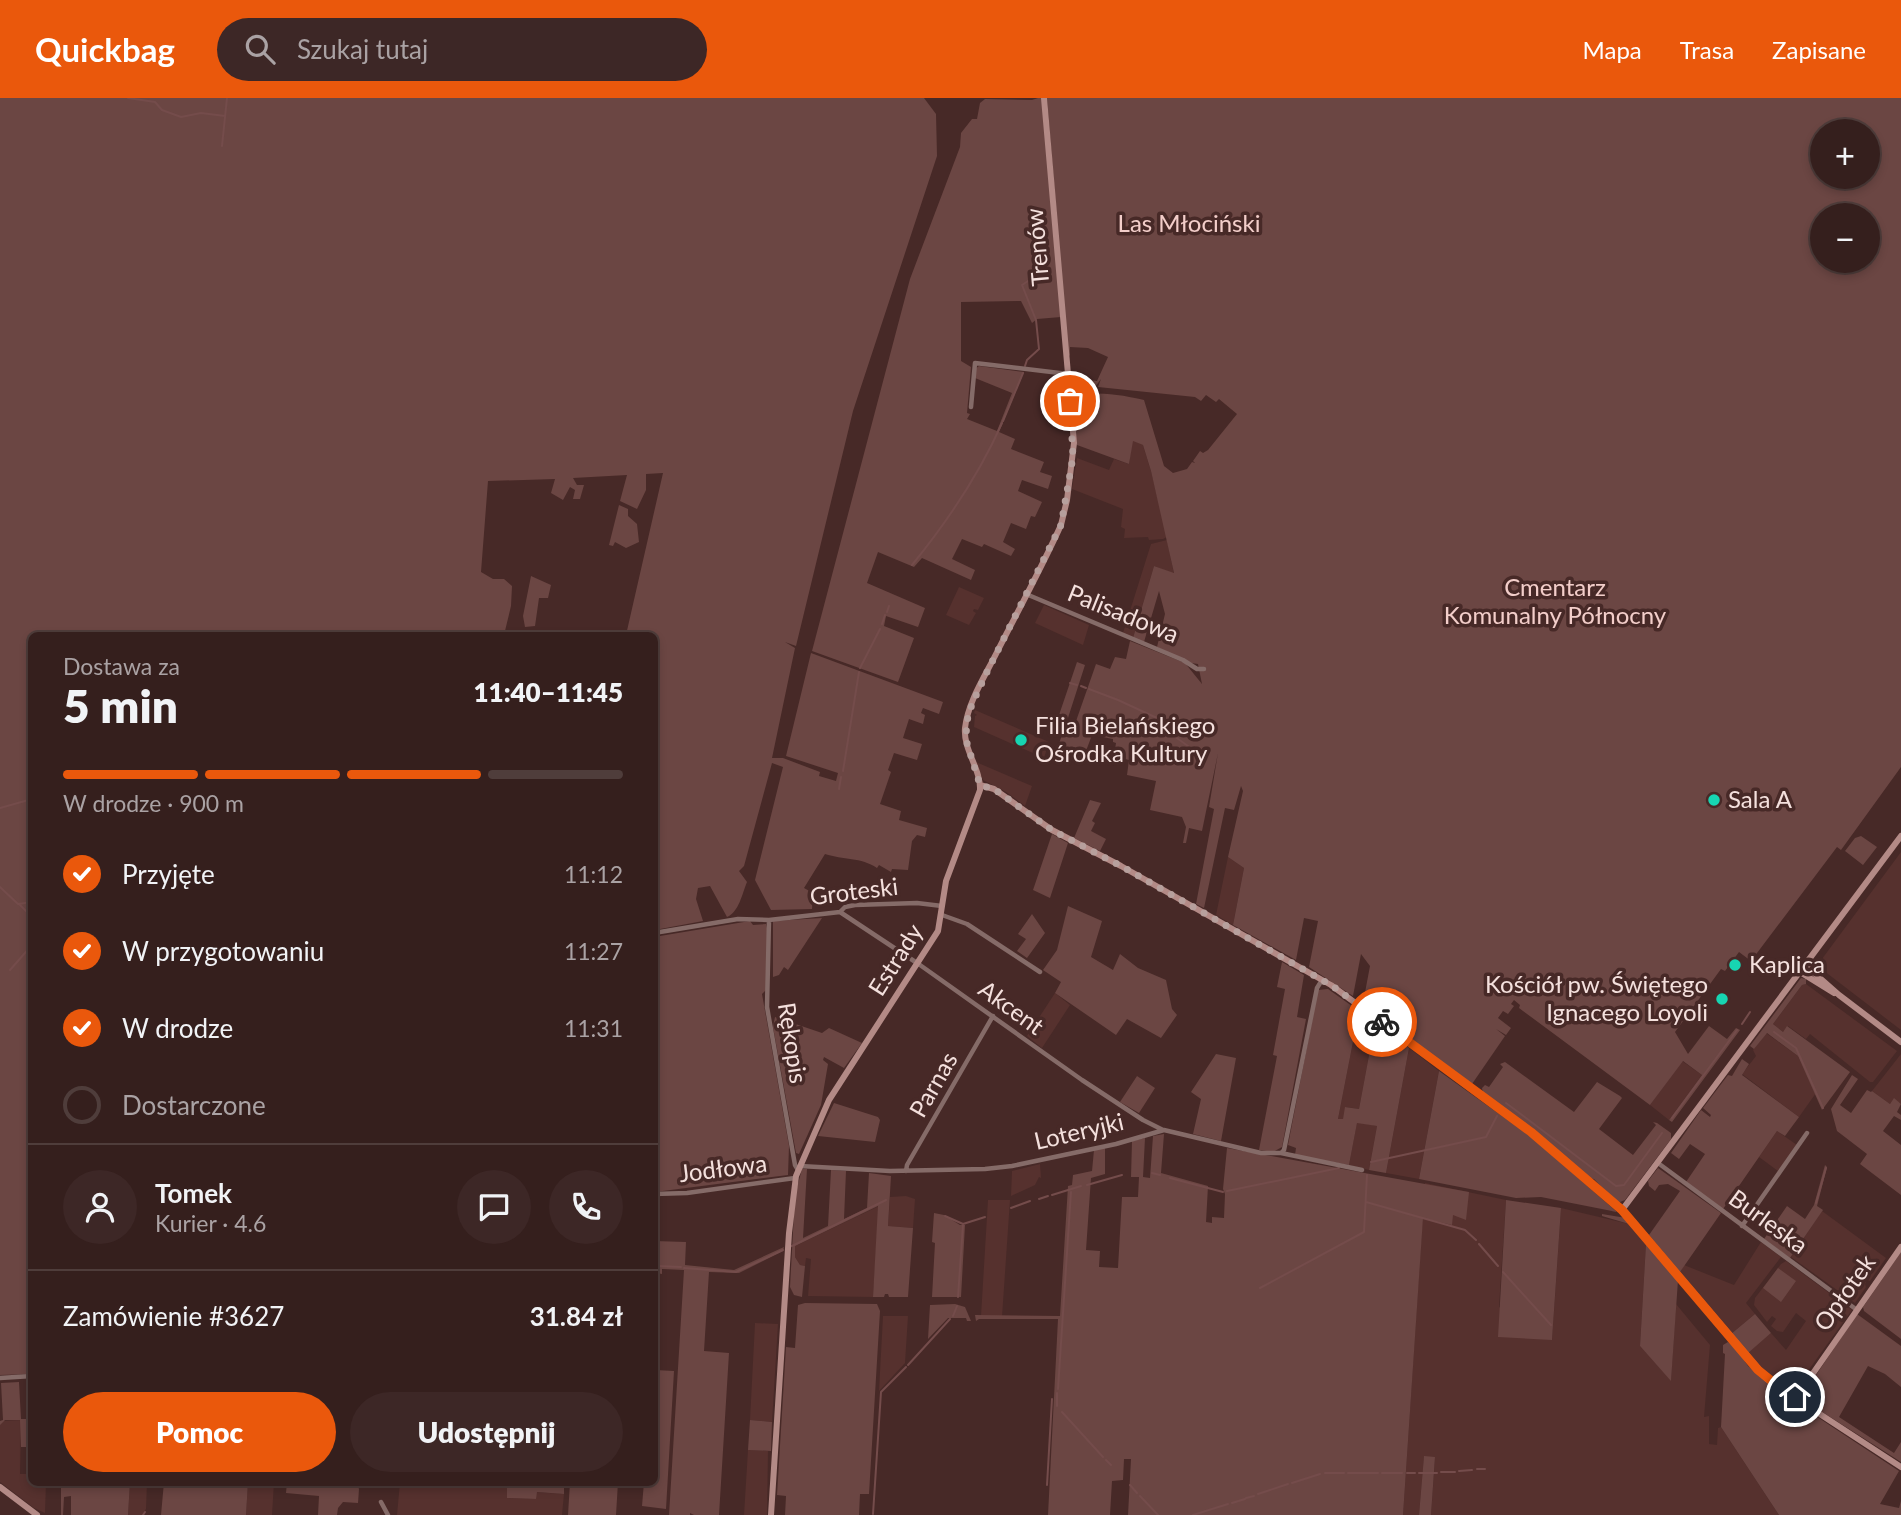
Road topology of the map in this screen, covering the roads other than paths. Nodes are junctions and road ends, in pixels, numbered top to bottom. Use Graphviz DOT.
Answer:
graph roads {
  1 [pos="1044,98"];
  2 [pos="1068,374"];
  3 [pos="971,407"];
  4 [pos="1026,594"];
  5 [pos="1204,669"];
  6 [pos="980,785"];
  7 [pos="1901,836"];
  8 [pos="943,906"];
  9 [pos="840,912"];
  10 [pos="942,915"];
  11 [pos="769,920"];
  12 [pos="658,932"];
  13 [pos="917,964"];
  14 [pos="1805,965"];
  15 [pos="1040,972"];
  16 [pos="1800,972"];
  17 [pos="1322,980"];
  18 [pos="1839,995"];
  19 [pos="993,1016"];
  20 [pos="1901,1042"];
  21 [pos="1164,1130"];
  22 [pos="1807,1133"];
  23 [pos="1281,1153"];
  24 [pos="1658,1163"];
  25 [pos="799,1168"];
  26 [pos="1362,1170"];
  27 [pos="906,1171"];
  28 [pos="795,1178"];
  29 [pos="658,1194"];
  30 [pos="1622,1210"];
  31 [pos="1742,1226"];
  32 [pos="1901,1247"];
  33 [pos="1857,1310"];
  34 [pos="28,1376"];
  35 [pos="0,1378"];
  36 [pos="1800,1397"];
  37 [pos="1901,1466"];
  38 [pos="0,1487"];
  39 [pos="381,1502"];
  40 [pos="37,1515"];
  41 [pos="388,1515"];
  42 [pos="771,1515"];
  1 -- 2 [label="street, Trenów"];
  2 -- 3 [label="street"];
  2 -- 4 [label="street, Trenów"];
  4 -- 5 [label="street, Palisadowa"];
  4 -- 6 [label="street"];
  6 -- 8 [label="street, Estrady"];
  6 -- 17 [label="street"];
  7 -- 14 [label="street"];
  8 -- 9 [label="street, Groteski"];
  8 -- 10 [label="street, Estrady"];
  9 -- 11 [label="street, Groteski"];
  9 -- 13 [label="street, Akcent"];
  10 -- 13 [label="street, Estrady"];
  10 -- 15 [label="street"];
  11 -- 12 [label="street, Groteski"];
  11 -- 25 [label="street, Rękopis"];
  13 -- 19 [label="street, Akcent"];
  13 -- 25 [label="street, Estrady"];
  14 -- 16 [label="street"];
  14 -- 18 [label="street"];
  16 -- 18 [label="street"];
  16 -- 24 [label="street"];
  17 -- 23 [label="street"];
  17 -- 30 [label="street"];
  18 -- 20 [label="street"];
  19 -- 21 [label="street, Akcent"];
  19 -- 27 [label="street, Parnas"];
  21 -- 23 [label="street, Loteryjki"];
  21 -- 27 [label="street, Loteryjki"];
  22 -- 31 [label="street"];
  23 -- 26 [label="street, Loteryjki"];
  24 -- 30 [label="street"];
  24 -- 31 [label="street, Burleska"];
  25 -- 27 [label="street, Loteryjki"];
  25 -- 28 [label="street, Estrady"];
  28 -- 29 [label="street, Jodłowa"];
  28 -- 42 [label="street, Estrady"];
  30 -- 36 [label="street"];
  31 -- 33 [label="street, Burleska"];
  32 -- 33 [label="street, Opłotek"];
  33 -- 36 [label="street, Opłotek"];
  34 -- 35 [label="street"];
  36 -- 37 [label="street"];
  38 -- 40 [label="street"];
  39 -- 41 [label="street"];
}
